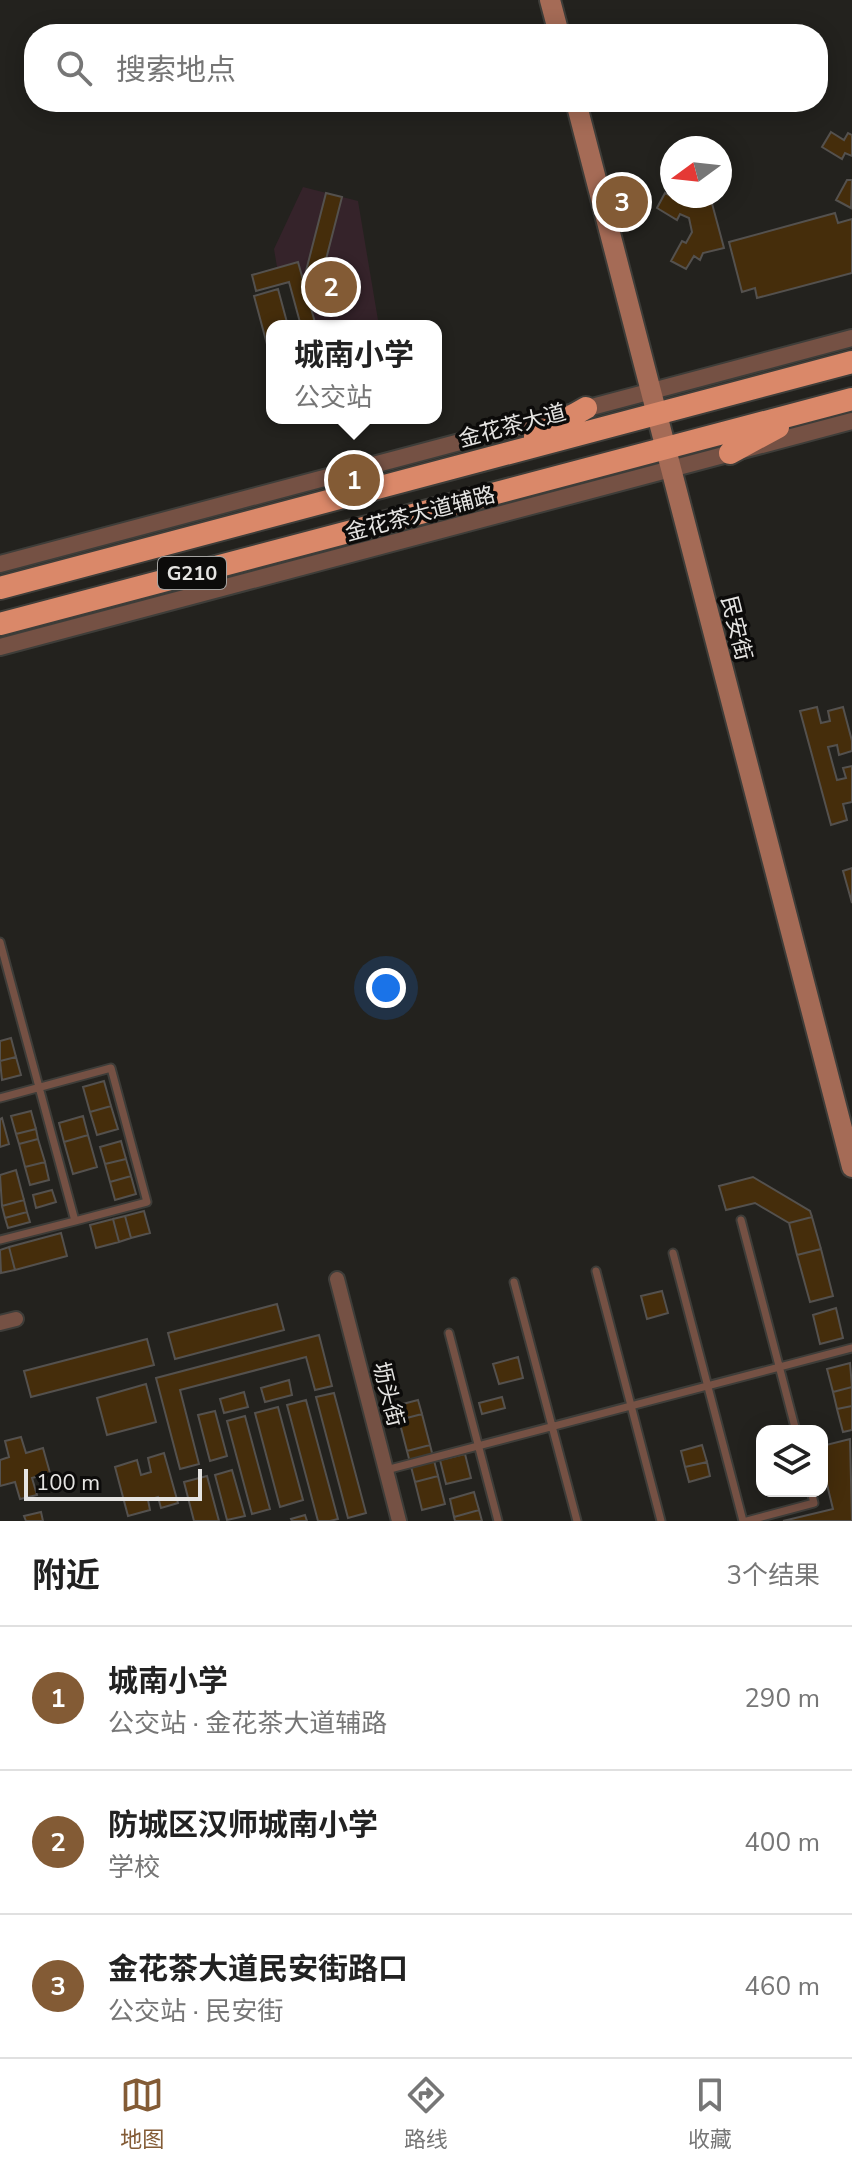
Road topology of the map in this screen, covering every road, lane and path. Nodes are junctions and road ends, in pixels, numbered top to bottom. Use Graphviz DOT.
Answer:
graph roads {
  1 [pos="550,0"];
  2 [pos="556,24"];
  3 [pos="579,112"];
  4 [pos="852,338"];
  5 [pos="852,362"];
  6 [pos="651,391"];
  7 [pos="852,399"];
  8 [pos="586,408"];
  9 [pos="810,410"];
  10 [pos="657,414"];
  11 [pos="852,421"];
  12 [pos="730,453"];
  13 [pos="506,454"];
  14 [pos="669,458"];
  15 [pos="0,564"];
  16 [pos="0,588"];
  17 [pos="0,624"];
  18 [pos="0,647"];
  19 [pos="0,942"];
  20 [pos="39,1088"];
  21 [pos="0,1098"];
  22 [pos="852,1167"];
  23 [pos="741,1220"];
  24 [pos="75,1221"];
  25 [pos="0,1240"];
  26 [pos="673,1253"];
  27 [pos="596,1271"];
  28 [pos="337,1279"];
  29 [pos="514,1282"];
  30 [pos="16,1319"];
  31 [pos="0,1323"];
  32 [pos="449,1333"];
  33 [pos="852,1348"];
  34 [pos="779,1367"];
  35 [pos="708,1386"];
  36 [pos="631,1406"];
  37 [pos="794,1425"];
  38 [pos="552,1426"];
  39 [pos="478,1446"];
  40 [pos="386,1470"];
  41 [pos="812,1497"];
  42 [pos="399,1521"];
  43 [pos="498,1521"];
  44 [pos="577,1521"];
  45 [pos="661,1521"];
  46 [pos="745,1521"];
  1 -- 2 [label="main road"];
  3 -- 6 [label="main road, 民安街"];
  4 -- 6 [label="street"];
  5 -- 10 [label="highway, 金花茶大道 / G210"];
  6 -- 8 [label="street"];
  6 -- 10 [label="main road, 民安街"];
  7 -- 9 [label="highway, G210"];
  8 -- 13 [label="highway"];
  8 -- 15 [label="street"];
  9 -- 12 [label="highway"];
  9 -- 14 [label="highway, G210"];
  10 -- 13 [label="highway, 金花茶大道 / G210"];
  10 -- 14 [label="main road, 民安街"];
  11 -- 12 [label="street, 金花茶大道辅路"];
  12 -- 14 [label="street, 金花茶大道辅路"];
  13 -- 16 [label="highway, 金花茶大道 / G210"];
  14 -- 17 [label="highway, G210"];
  14 -- 18 [label="street, 金花茶大道辅路"];
  14 -- 22 [label="main road, 民安街"];
  19 -- 20 [label="lane"];
  20 -- 21 [label="lane"];
  20 -- 24 [label="lane"];
  20 -- 24 [label="lane"];
  23 -- 34 [label="lane"];
  24 -- 25 [label="lane"];
  26 -- 35 [label="lane"];
  27 -- 36 [label="lane"];
  28 -- 40 [label="street, 坜头街"];
  29 -- 38 [label="lane"];
  30 -- 31 [label="street"];
  32 -- 39 [label="lane"];
  33 -- 34 [label="lane"];
  34 -- 35 [label="lane"];
  34 -- 37 [label="lane"];
  35 -- 36 [label="lane"];
  35 -- 46 [label="lane"];
  36 -- 38 [label="lane"];
  36 -- 45 [label="lane"];
  38 -- 39 [label="lane"];
  38 -- 44 [label="lane"];
  39 -- 40 [label="lane"];
  39 -- 43 [label="lane"];
  40 -- 42 [label="street, 坜头街"];
  41 -- 46 [label="lane"];
}
